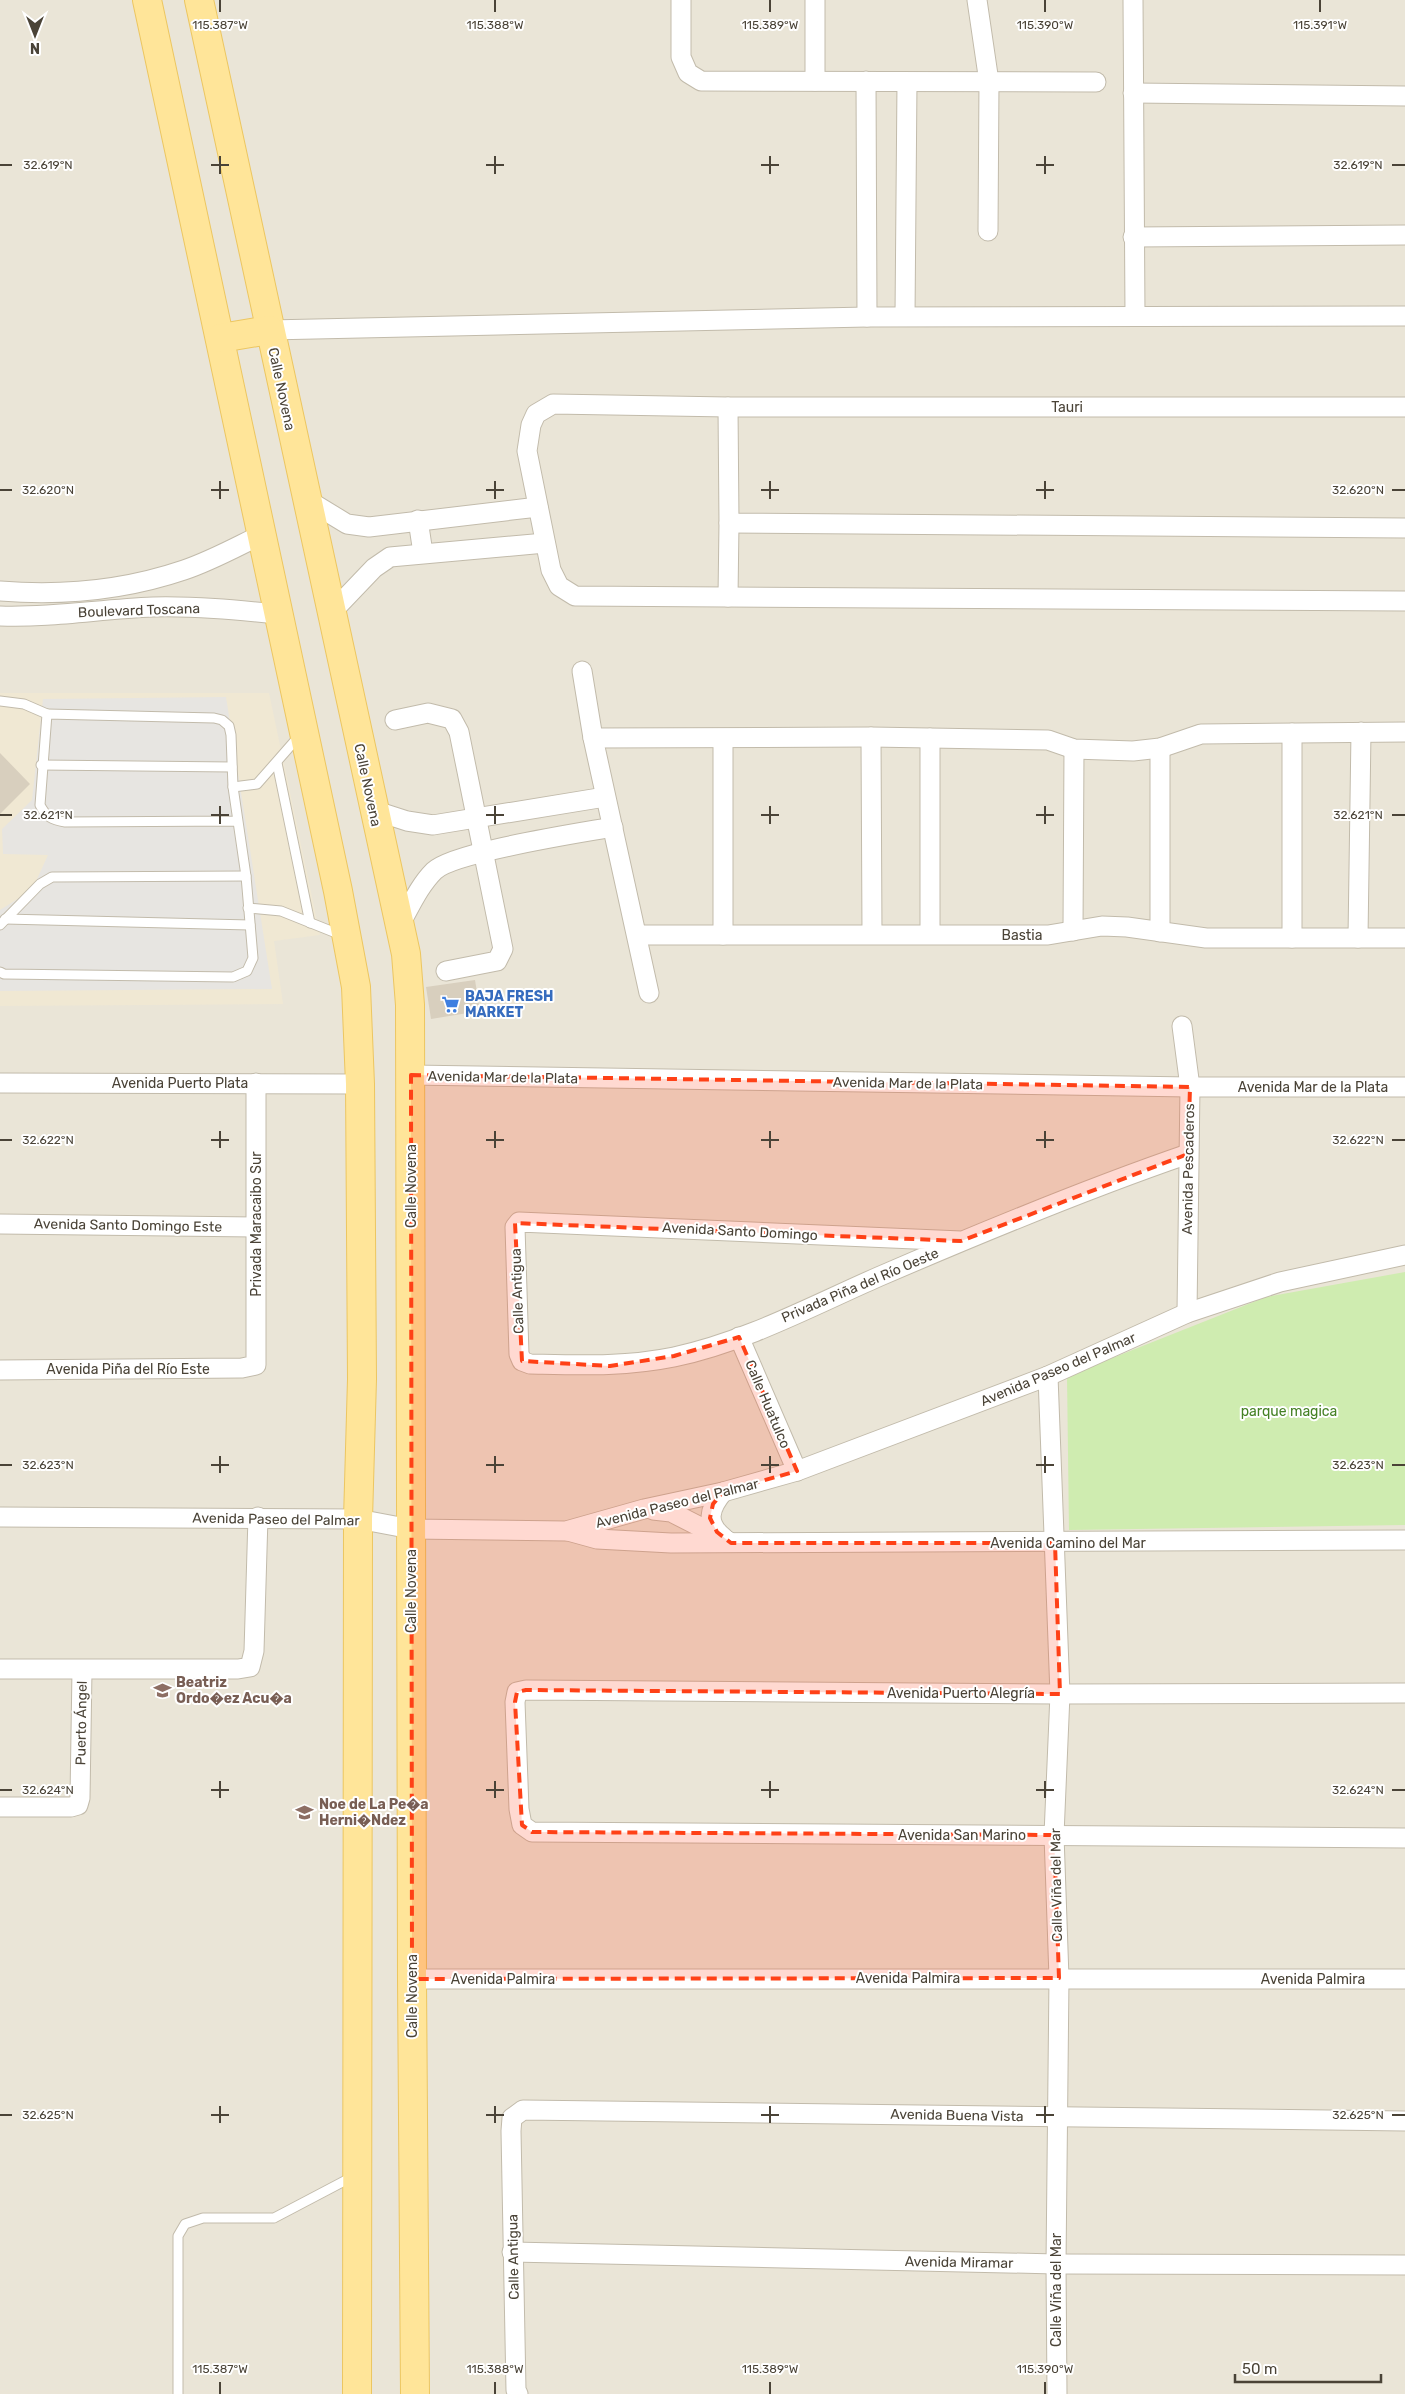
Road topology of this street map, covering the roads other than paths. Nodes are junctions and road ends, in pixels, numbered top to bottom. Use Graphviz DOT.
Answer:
graph roads {
  1 [pos="147,0"];
  2 [pos="198,0"];
  3 [pos="681,0"];
  4 [pos="815,0"];
  5 [pos="977,0"];
  6 [pos="1133,0"];
  7 [pos="815,81"];
  8 [pos="866,81"];
  9 [pos="906,82"];
  10 [pos="988,82"];
  11 [pos="1096,82"];
  12 [pos="1133,93"];
  13 [pos="1405,96"];
  14 [pos="988,231"];
  15 [pos="1405,235"];
  16 [pos="1133,237"];
  17 [pos="1134,315"];
  18 [pos="905,316"];
  19 [pos="1405,316"];
  20 [pos="867,317"];
  21 [pos="269,330"];
  22 [pos="221,338"];
  23 [pos="728,407"];
  24 [pos="1405,407"];
  25 [pos="306,499"];
  26 [pos="538,507"];
  27 [pos="418,520"];
  28 [pos="730,523"];
  29 [pos="1405,528"];
  30 [pos="261,535"];
  31 [pos="546,544"];
  32 [pos="423,553"];
  33 [pos="147,581"];
  34 [pos="0,591"];
  35 [pos="728,597"];
  36 [pos="1405,601"];
  37 [pos="151,607"];
  38 [pos="331,613"];
  39 [pos="278,614"];
  40 [pos="0,616"];
  41 [pos="582,671"];
  42 [pos="0,701"];
  43 [pos="47,714"];
  44 [pos="395,720"];
  45 [pos="304,730"];
  46 [pos="1361,732"];
  47 [pos="1405,732"];
  48 [pos="1292,733"];
  49 [pos="593,738"];
  50 [pos="871,738"];
  51 [pos="930,738"];
  52 [pos="723,739"];
  53 [pos="1160,748"];
  54 [pos="1074,750"];
  55 [pos="276,763"];
  56 [pos="41,765"];
  57 [pos="232,767"];
  58 [pos="233,787"];
  59 [pos="606,797"];
  60 [pos="373,810"];
  61 [pos="478,818"];
  62 [pos="238,821"];
  63 [pos="613,827"];
  64 [pos="483,853"];
  65 [pos="246,876"];
  66 [pos="248,908"];
  67 [pos="2,922"];
  68 [pos="310,923"];
  69 [pos="250,925"];
  70 [pos="399,926"];
  71 [pos="1073,931"];
  72 [pos="1160,932"];
  73 [pos="872,934"];
  74 [pos="930,934"];
  75 [pos="638,935"];
  76 [pos="723,935"];
  77 [pos="347,938"];
  78 [pos="1292,938"];
  79 [pos="1358,938"];
  80 [pos="1405,938"];
  81 [pos="446,971"];
  82 [pos="0,972"];
  83 [pos="649,994"];
  84 [pos="1182,1026"];
  85 [pos="411,1075"];
  86 [pos="256,1082"];
  87 [pos="0,1083"];
  88 [pos="360,1084"];
  89 [pos="1190,1087"];
  90 [pos="1405,1087"];
  91 [pos="1188,1154"];
  92 [pos="519,1222"];
  93 [pos="0,1224"];
  94 [pos="255,1227"];
  95 [pos="961,1241"];
  96 [pos="1405,1256"];
  97 [pos="1187,1313"];
  98 [pos="739,1337"];
  99 [pos="522,1361"];
  100 [pos="256,1365"];
  101 [pos="0,1370"];
  102 [pos="1048,1376"];
  103 [pos="797,1472"];
  104 [pos="723,1492"];
  105 [pos="644,1508"];
  106 [pos="0,1517"];
  107 [pos="258,1517"];
  108 [pos="358,1519"];
  109 [pos="411,1529"];
  110 [pos="566,1531"];
  111 [pos="1405,1540"];
  112 [pos="731,1543"];
  113 [pos="1055,1543"];
  114 [pos="0,1669"];
  115 [pos="82,1670"];
  116 [pos="1405,1693"];
  117 [pos="1060,1694"];
  118 [pos="0,1807"];
  119 [pos="522,1825"];
  120 [pos="1054,1835"];
  121 [pos="1405,1838"];
  122 [pos="1059,1978"];
  123 [pos="412,1979"];
  124 [pos="1405,1979"];
  125 [pos="1056,2116"];
  126 [pos="512,2118"];
  127 [pos="1405,2121"];
  128 [pos="357,2175"];
  129 [pos="512,2252"];
  130 [pos="1056,2264"];
  131 [pos="1405,2265"];
  132 [pos="178,2394"];
  133 [pos="357,2394"];
  134 [pos="415,2394"];
  135 [pos="518,2394"];
  136 [pos="1057,2394"];
  1 -- 22 [label="main road"];
  2 -- 21 [label="main road, Calle Novena"];
  3 -- 7 [label="street"];
  4 -- 7 [label="street"];
  5 -- 10 [label="street"];
  6 -- 12 [label="street"];
  7 -- 8 [label="street"];
  8 -- 9 [label="street"];
  8 -- 20 [label="street"];
  9 -- 10 [label="street"];
  9 -- 18 [label="street"];
  10 -- 11 [label="street"];
  10 -- 14 [label="street"];
  12 -- 13 [label="street"];
  12 -- 16 [label="street"];
  15 -- 16 [label="street"];
  16 -- 17 [label="street"];
  17 -- 18 [label="street"];
  17 -- 19 [label="street"];
  18 -- 20 [label="street"];
  20 -- 21 [label="street"];
  21 -- 22 [label="main road"];
  21 -- 25 [label="main road, Calle Novena"];
  22 -- 30 [label="main road"];
  23 -- 24 [label="street, Tauri"];
  23 -- 26 [label="street, Tauri"];
  23 -- 28 [label="street"];
  25 -- 27 [label="street"];
  25 -- 38 [label="main road, Calle Novena"];
  26 -- 27 [label="street"];
  26 -- 31 [label="street, Tauri"];
  27 -- 32 [label="street"];
  28 -- 29 [label="street"];
  28 -- 35 [label="street"];
  30 -- 33 [label="street, Boulevard Toscana"];
  30 -- 39 [label="main road"];
  31 -- 32 [label="street"];
  31 -- 35 [label="street, Tauri"];
  32 -- 38 [label="street"];
  33 -- 34 [label="street, Boulevard Toscana"];
  33 -- 37 [label="street"];
  35 -- 36 [label="street, Tauri"];
  37 -- 39 [label="street, Boulevard Toscana"];
  37 -- 40 [label="street, Boulevard Toscana"];
  38 -- 60 [label="main road, Calle Novena"];
  39 -- 45 [label="main road"];
  41 -- 49 [label="street"];
  42 -- 43 [label="lane"];
  43 -- 56 [label="lane"];
  43 -- 57 [label="lane"];
  44 -- 61 [label="street"];
  45 -- 55 [label="lane"];
  45 -- 77 [label="main road"];
  46 -- 47 [label="street"];
  46 -- 48 [label="street"];
  46 -- 79 [label="street"];
  48 -- 53 [label="street"];
  48 -- 78 [label="street"];
  49 -- 52 [label="street"];
  49 -- 59 [label="street"];
  50 -- 51 [label="street"];
  50 -- 52 [label="street"];
  50 -- 73 [label="street"];
  51 -- 54 [label="street"];
  51 -- 74 [label="street"];
  52 -- 76 [label="street"];
  53 -- 54 [label="street"];
  53 -- 72 [label="street"];
  54 -- 71 [label="street"];
  55 -- 58 [label="lane"];
  55 -- 68 [label="lane"];
  56 -- 57 [label="lane"];
  56 -- 62 [label="lane"];
  57 -- 58 [label="lane"];
  58 -- 62 [label="lane"];
  59 -- 61 [label="street"];
  59 -- 63 [label="street"];
  60 -- 61 [label="street"];
  60 -- 70 [label="main road, Calle Novena"];
  61 -- 64 [label="street"];
  62 -- 65 [label="lane"];
  63 -- 64 [label="street"];
  63 -- 75 [label="street"];
  64 -- 70 [label="street"];
  64 -- 81 [label="street"];
  65 -- 66 [label="lane"];
  65 -- 67 [label="lane"];
  66 -- 68 [label="lane"];
  66 -- 69 [label="lane"];
  67 -- 69 [label="lane"];
  68 -- 77 [label="lane"];
  69 -- 82 [label="lane"];
  70 -- 85 [label="main road, Calle Novena"];
  71 -- 72 [label="street, Bastia"];
  71 -- 74 [label="street, Bastia"];
  72 -- 78 [label="street, Bastia"];
  73 -- 74 [label="street, Bastia"];
  73 -- 76 [label="street, Bastia"];
  75 -- 76 [label="street, Bastia"];
  75 -- 83 [label="street"];
  77 -- 88 [label="main road"];
  78 -- 79 [label="street, Bastia"];
  79 -- 80 [label="street, Bastia"];
  84 -- 89 [label="street, Avenida Pescaderos"];
  85 -- 89 [label="street, Avenida Mar de la Plata"];
  85 -- 109 [label="main road, Calle Novena"];
  86 -- 87 [label="street, Avenida Puerto Plata"];
  86 -- 88 [label="street, Avenida Puerto Plata"];
  86 -- 94 [label="street, Privada Maracaibo Sur"];
  88 -- 108 [label="main road"];
  89 -- 90 [label="street, Avenida Mar de la Plata"];
  89 -- 91 [label="street, Avenida Pescaderos"];
  91 -- 95 [label="street, Privada Piña del Río Oeste"];
  91 -- 97 [label="street, Avenida Pescaderos"];
  92 -- 95 [label="street, Avenida Santo Domingo"];
  92 -- 99 [label="street, Calle Antigua"];
  93 -- 94 [label="street, Avenida Santo Domingo Este"];
  94 -- 100 [label="street, Privada Maracaibo Sur"];
  95 -- 98 [label="street, Privada Piña del Río Oeste"];
  96 -- 97 [label="street, Avenida Paseo del Palmar"];
  97 -- 102 [label="street, Avenida Paseo del Palmar"];
  98 -- 99 [label="street, Privada Piña del Río Oeste"];
  98 -- 103 [label="street, Calle Huatulco"];
  100 -- 101 [label="street, Avenida Piña del Río Este"];
  102 -- 103 [label="street, Avenida Paseo del Palmar"];
  102 -- 113 [label="street, Calle Viña del Mar"];
  103 -- 104 [label="street, Avenida Paseo del Palmar"];
  104 -- 105 [label="street, Avenida Paseo del Palmar"];
  104 -- 112 [label="street"];
  105 -- 110 [label="street, Avenida Paseo del Palmar"];
  105 -- 112 [label="street, Avenida Camino del Mar"];
  106 -- 107 [label="street, Avenida Paseo del Palmar"];
  107 -- 108 [label="street, Avenida Paseo del Palmar"];
  107 -- 115 [label="street"];
  108 -- 109 [label="street, Avenida Paseo del Palmar"];
  108 -- 128 [label="main road"];
  109 -- 110 [label="street, Avenida Paseo del Palmar"];
  109 -- 123 [label="main road, Calle Novena"];
  110 -- 112 [label="street, Avenida Camino del Mar"];
  111 -- 113 [label="street, Avenida Camino del Mar"];
  112 -- 113 [label="street, Avenida Camino del Mar"];
  113 -- 117 [label="street, Calle Viña del Mar"];
  114 -- 115 [label="street"];
  115 -- 118 [label="street, Puerto Ángel"];
  116 -- 117 [label="street, Avenida Puerto Alegría"];
  117 -- 119 [label="street, Avenida Puerto Alegría"];
  117 -- 120 [label="street, Calle Viña del Mar"];
  119 -- 120 [label="street, Avenida San Marino"];
  120 -- 121 [label="street, Avenida San Marino"];
  120 -- 122 [label="street, Calle Viña del Mar"];
  122 -- 123 [label="street, Avenida Palmira"];
  122 -- 124 [label="street, Avenida Palmira"];
  122 -- 125 [label="street, Calle Viña del Mar"];
  123 -- 134 [label="main road, Calle Novena"];
  125 -- 126 [label="street, Avenida Buena Vista"];
  125 -- 127 [label="street, Avenida Buena Vista"];
  125 -- 130 [label="street, Calle Viña del Mar"];
  126 -- 129 [label="street, Calle Antigua"];
  128 -- 132 [label="lane"];
  128 -- 133 [label="main road"];
  129 -- 130 [label="street, Avenida Miramar"];
  129 -- 135 [label="street, Calle Antigua"];
  130 -- 131 [label="street, Avenida Miramar"];
  130 -- 136 [label="street, Calle Viña del Mar"];
}
